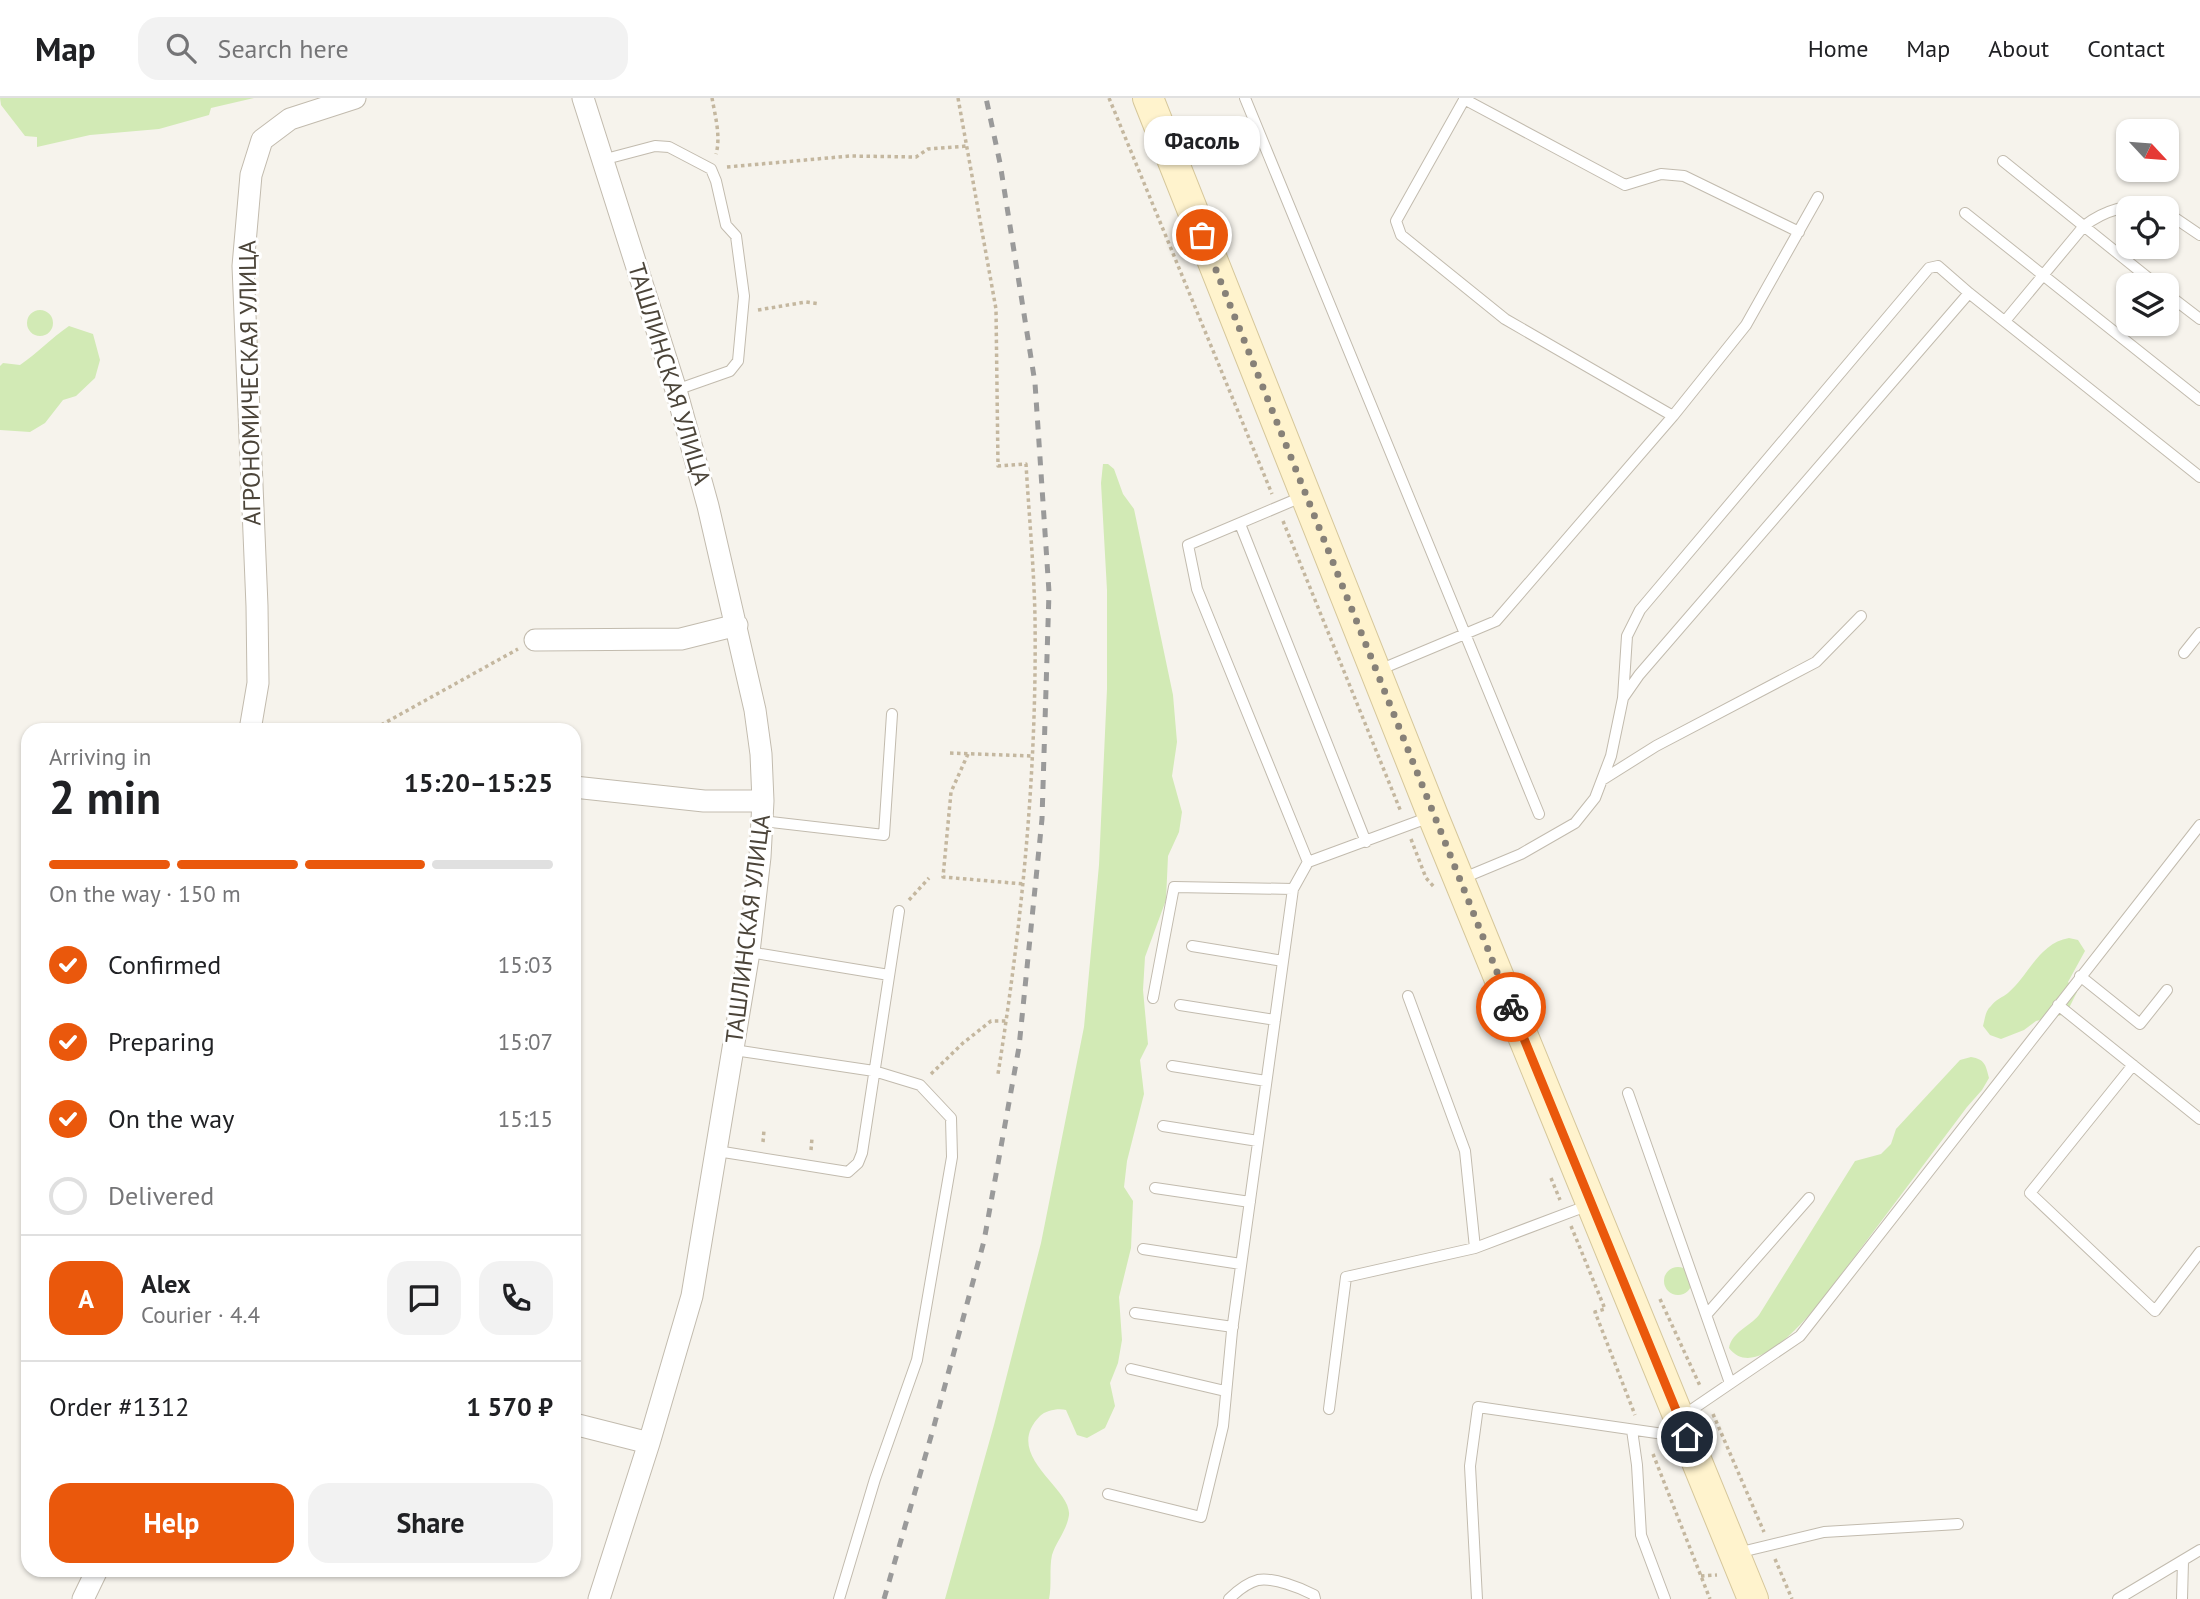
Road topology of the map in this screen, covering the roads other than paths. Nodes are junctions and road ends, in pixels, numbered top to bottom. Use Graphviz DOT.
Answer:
graph roads {
  1 [pos="355,98"];
  2 [pos="583,98"];
  3 [pos="1148,98"];
  4 [pos="1245,98"];
  5 [pos="1464,99"];
  6 [pos="602,160"];
  7 [pos="2003,161"];
  8 [pos="1818,197"];
  9 [pos="2116,210"];
  10 [pos="1965,213"];
  11 [pos="2179,221"];
  12 [pos="2084,226"];
  13 [pos="1799,232"];
  14 [pos="2200,235"];
  15 [pos="2142,273"];
  16 [pos="2043,275"];
  17 [pos="1969,293"];
  18 [pos="2179,303"];
  19 [pos="2200,319"];
  20 [pos="2005,321"];
  21 [pos="676,390"];
  22 [pos="2200,400"];
  23 [pos="1673,416"];
  24 [pos="2200,477"];
  25 [pos="1306,495"];
  26 [pos="1240,524"];
  27 [pos="1861,616"];
  28 [pos="737,625"];
  29 [pos="2200,633"];
  30 [pos="1465,634"];
  31 [pos="535,640"];
  32 [pos="2184,653"];
  33 [pos="1376,671"];
  34 [pos="1623,698"];
  35 [pos="892,713"];
  36 [pos="251,723"];
  37 [pos="1602,780"];
  38 [pos="581,788"];
  39 [pos="763,811"];
  40 [pos="1539,814"];
  41 [pos="1420,821"];
  42 [pos="2200,825"];
  43 [pos="1366,842"];
  44 [pos="1307,862"];
  45 [pos="1447,885"];
  46 [pos="1293,889"];
  47 [pos="899,911"];
  48 [pos="1192,946"];
  49 [pos="749,951"];
  50 [pos="1283,961"];
  51 [pos="889,975"];
  52 [pos="2080,976"];
  53 [pos="2167,990"];
  54 [pos="1408,996"];
  55 [pos="1153,998"];
  56 [pos="2058,1004"];
  57 [pos="1180,1005"];
  58 [pos="1275,1020"];
  59 [pos="734,1051"];
  60 [pos="2133,1065"];
  61 [pos="1171,1066"];
  62 [pos="874,1071"];
  63 [pos="1266,1081"];
  64 [pos="1628,1093"];
  65 [pos="2200,1119"];
  66 [pos="1163,1126"];
  67 [pos="1258,1141"];
  68 [pos="717,1151"];
  69 [pos="1155,1188"];
  70 [pos="1810,1198"];
  71 [pos="1250,1202"];
  72 [pos="1578,1209"];
  73 [pos="1475,1248"];
  74 [pos="1143,1249"];
  75 [pos="2200,1252"];
  76 [pos="1241,1264"];
  77 [pos="1135,1312"];
  78 [pos="1707,1314"];
  79 [pos="1233,1327"];
  80 [pos="1131,1369"];
  81 [pos="1730,1383"];
  82 [pos="1225,1391"];
  83 [pos="1329,1409"];
  84 [pos="581,1426"];
  85 [pos="1683,1428"];
  86 [pos="1637,1431"];
  87 [pos="649,1443"];
  88 [pos="1108,1494"];
  89 [pos="1958,1524"];
  90 [pos="2200,1550"];
  91 [pos="2183,1561"];
  92 [pos="1727,1564"];
  93 [pos="94,1577"];
  94 [pos="83,1599"];
  95 [pos="600,1599"];
  96 [pos="839,1599"];
  97 [pos="1229,1599"];
  98 [pos="1315,1599"];
  99 [pos="1477,1599"];
  100 [pos="1665,1599"];
  101 [pos="1754,1599"];
  102 [pos="2118,1599"];
  103 [pos="2182,1599"];
  1 -- 36 [label="street, АГРОНОМИЧЕСКАЯ УЛИЦА"];
  2 -- 6 [label="street, ТАШЛИНСКАЯ УЛИЦА"];
  3 -- 25 [label="main road"];
  4 -- 30 [label="lane"];
  5 -- 13 [label="lane"];
  5 -- 23 [label="lane"];
  6 -- 21 [label="street, ТАШЛИНСКАЯ УЛИЦА"];
  6 -- 21 [label="lane"];
  7 -- 12 [label="lane"];
  8 -- 13 [label="lane"];
  9 -- 12 [label="lane"];
  10 -- 16 [label="lane"];
  11 -- 14 [label="lane"];
  12 -- 15 [label="lane"];
  12 -- 16 [label="lane"];
  13 -- 23 [label="lane"];
  16 -- 20 [label="lane"];
  16 -- 22 [label="lane"];
  17 -- 20 [label="lane"];
  17 -- 34 [label="lane"];
  17 -- 34 [label="lane"];
  18 -- 19 [label="lane"];
  20 -- 24 [label="lane"];
  21 -- 28 [label="street, ТАШЛИНСКАЯ УЛИЦА"];
  23 -- 30 [label="lane"];
  25 -- 26 [label="lane"];
  25 -- 33 [label="main road"];
  26 -- 43 [label="lane"];
  26 -- 44 [label="lane"];
  27 -- 37 [label="lane"];
  28 -- 31 [label="street"];
  28 -- 39 [label="street, ТАШЛИНСКАЯ УЛИЦА"];
  29 -- 32 [label="lane"];
  30 -- 33 [label="lane"];
  30 -- 40 [label="lane"];
  33 -- 41 [label="main road"];
  34 -- 37 [label="lane"];
  35 -- 39 [label="lane"];
  37 -- 45 [label="lane"];
  38 -- 39 [label="street"];
  39 -- 49 [label="street, ТАШЛИНСКАЯ УЛИЦА"];
  41 -- 43 [label="lane"];
  41 -- 45 [label="main road"];
  42 -- 52 [label="lane"];
  43 -- 44 [label="lane"];
  44 -- 46 [label="lane"];
  45 -- 72 [label="main road"];
  46 -- 50 [label="lane"];
  46 -- 55 [label="lane"];
  47 -- 51 [label="lane"];
  48 -- 50 [label="lane"];
  49 -- 51 [label="lane"];
  49 -- 59 [label="street, ТАШЛИНСКАЯ УЛИЦА"];
  50 -- 58 [label="lane"];
  51 -- 62 [label="lane"];
  52 -- 53 [label="lane"];
  52 -- 56 [label="lane"];
  54 -- 73 [label="lane"];
  56 -- 60 [label="lane"];
  56 -- 81 [label="lane"];
  57 -- 58 [label="lane"];
  58 -- 63 [label="lane"];
  59 -- 62 [label="lane"];
  59 -- 68 [label="street, ТАШЛИНСКАЯ УЛИЦА"];
  60 -- 65 [label="lane"];
  60 -- 75 [label="lane"];
  61 -- 63 [label="lane"];
  62 -- 68 [label="lane"];
  62 -- 96 [label="lane"];
  63 -- 67 [label="lane"];
  64 -- 78 [label="lane"];
  66 -- 67 [label="lane"];
  67 -- 71 [label="lane"];
  68 -- 87 [label="street, ТАШЛИНСКАЯ УЛИЦА"];
  69 -- 71 [label="lane"];
  70 -- 78 [label="lane"];
  71 -- 76 [label="lane"];
  72 -- 73 [label="lane"];
  72 -- 85 [label="main road"];
  73 -- 83 [label="lane"];
  74 -- 76 [label="lane"];
  76 -- 79 [label="lane"];
  77 -- 79 [label="lane"];
  78 -- 81 [label="lane"];
  79 -- 82 [label="lane"];
  80 -- 82 [label="lane"];
  81 -- 85 [label="lane"];
  82 -- 88 [label="lane"];
  84 -- 87 [label="street"];
  85 -- 86 [label="lane"];
  85 -- 92 [label="main road"];
  86 -- 99 [label="lane"];
  86 -- 100 [label="lane"];
  87 -- 95 [label="street, ТАШЛИНСКАЯ УЛИЦА"];
  89 -- 92 [label="lane"];
  90 -- 91 [label="lane"];
  91 -- 102 [label="lane"];
  91 -- 103 [label="lane"];
  92 -- 101 [label="main road"];
  93 -- 94 [label="street"];
  97 -- 98 [label="lane"];
}
